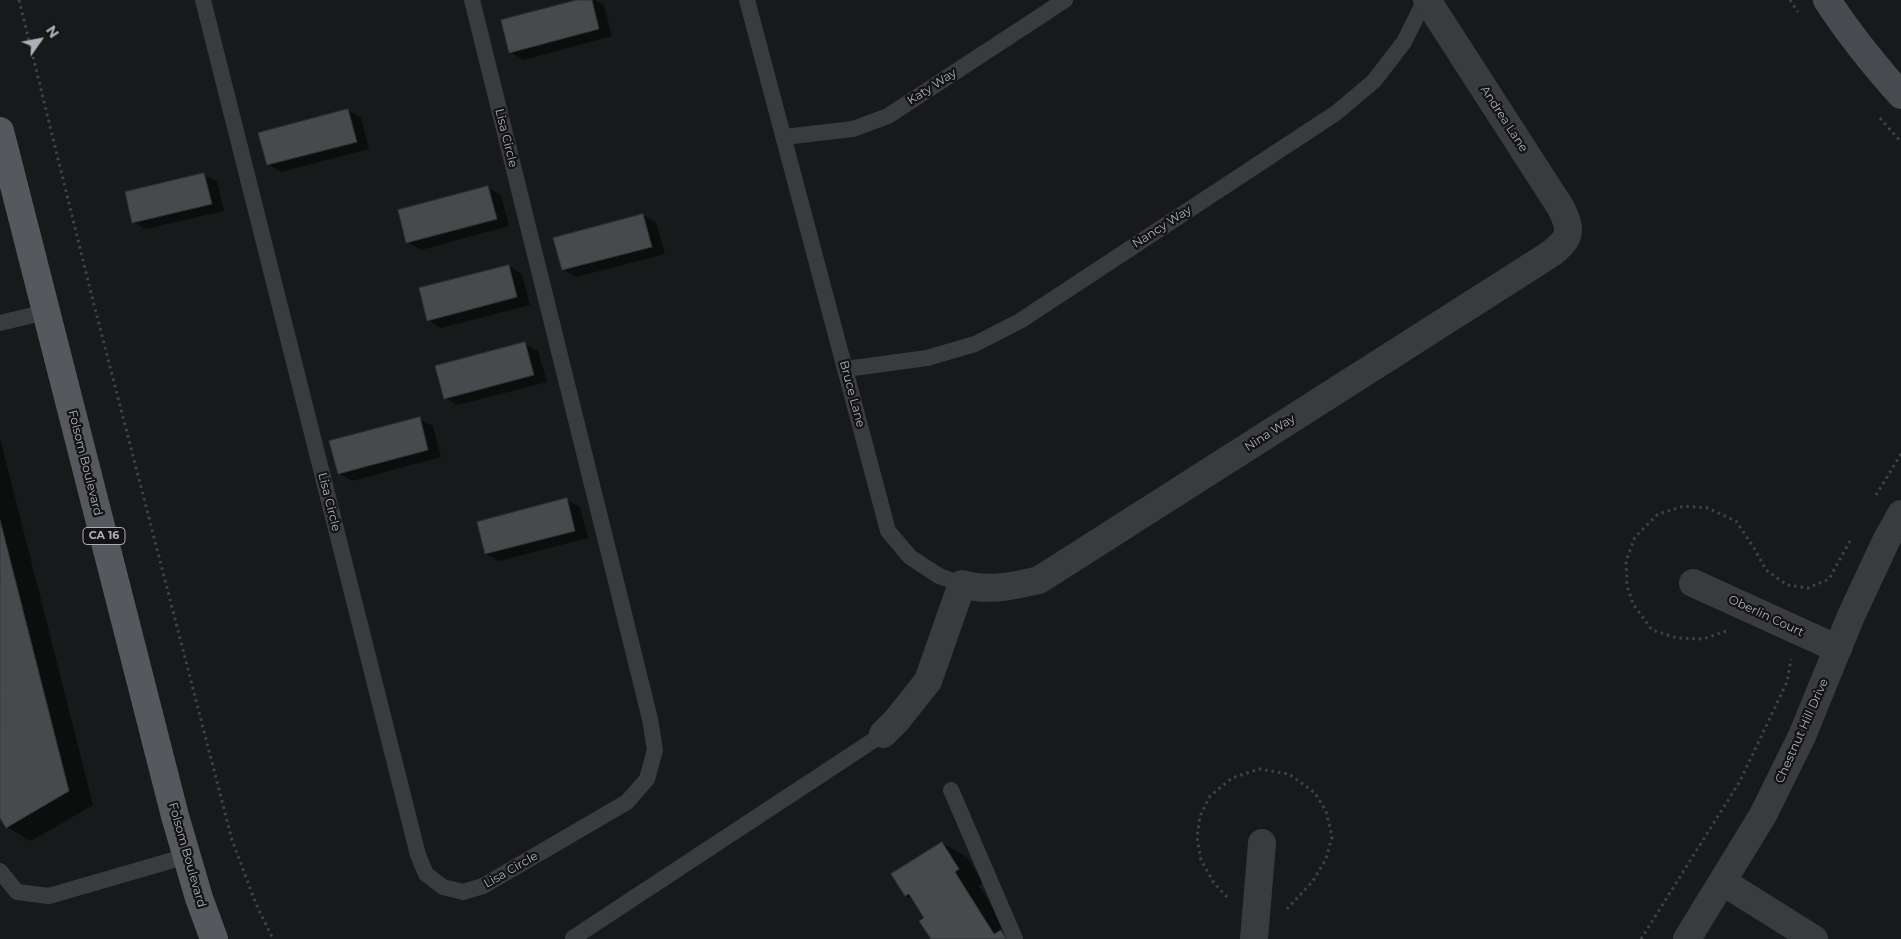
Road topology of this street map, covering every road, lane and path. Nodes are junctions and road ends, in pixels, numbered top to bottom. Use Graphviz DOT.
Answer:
graph roads {
  1 [pos="19,0"];
  2 [pos="203,0"];
  3 [pos="472,0"];
  4 [pos="747,0"];
  5 [pos="1065,0"];
  6 [pos="1426,0"];
  7 [pos="1827,0"];
  8 [pos="1901,95"];
  9 [pos="0,131"];
  10 [pos="784,137"];
  11 [pos="1566,241"];
  12 [pos="46,312"];
  13 [pos="0,323"];
  14 [pos="846,369"];
  15 [pos="1901,454"];
  16 [pos="1872,503"];
  17 [pos="1901,514"];
  18 [pos="1853,536"];
  19 [pos="1693,583"];
  20 [pos="962,584"];
  21 [pos="1735,628"];
  22 [pos="1838,649"];
  23 [pos="1792,657"];
  24 [pos="883,734"];
  25 [pos="951,790"];
  26 [pos="1262,843"];
  27 [pos="187,856"];
  28 [pos="0,871"];
  29 [pos="1723,882"];
  30 [pos="573,938"];
  31 [pos="214,939"];
  32 [pos="274,939"];
  33 [pos="1016,939"];
  34 [pos="1254,939"];
  35 [pos="1641,939"];
  36 [pos="1687,939"];
  37 [pos="1814,939"];
  1 -- 32 [label="path"];
  2 -- 3 [label="lane, Lisa Circle"];
  4 -- 10 [label="lane, Bruce Lane"];
  5 -- 10 [label="lane, Katy Way"];
  6 -- 11 [label="street, Andrea Lane"];
  6 -- 14 [label="lane, Nancy Way"];
  7 -- 8 [label="street"];
  9 -- 12 [label="main road, Folsom Boulevard / CA 16"];
  10 -- 14 [label="lane, Bruce Lane"];
  11 -- 20 [label="street, Nina Way"];
  12 -- 13 [label="lane"];
  12 -- 27 [label="main road, Folsom Boulevard / CA 16"];
  14 -- 20 [label="lane, Bruce Lane"];
  15 -- 16 [label="path"];
  17 -- 22 [label="street, Chestnut Hill Drive"];
  18 -- 21 [label="path"];
  19 -- 22 [label="street, Oberlin Court"];
  20 -- 24 [label="street"];
  22 -- 29 [label="street, Chestnut Hill Drive"];
  23 -- 35 [label="path"];
  24 -- 30 [label="lane"];
  25 -- 33 [label="lane"];
  26 -- 34 [label="street"];
  27 -- 28 [label="lane"];
  27 -- 31 [label="main road, Folsom Boulevard / CA 16"];
  29 -- 36 [label="street, Chestnut Hill Drive"];
  29 -- 37 [label="street"];
}
